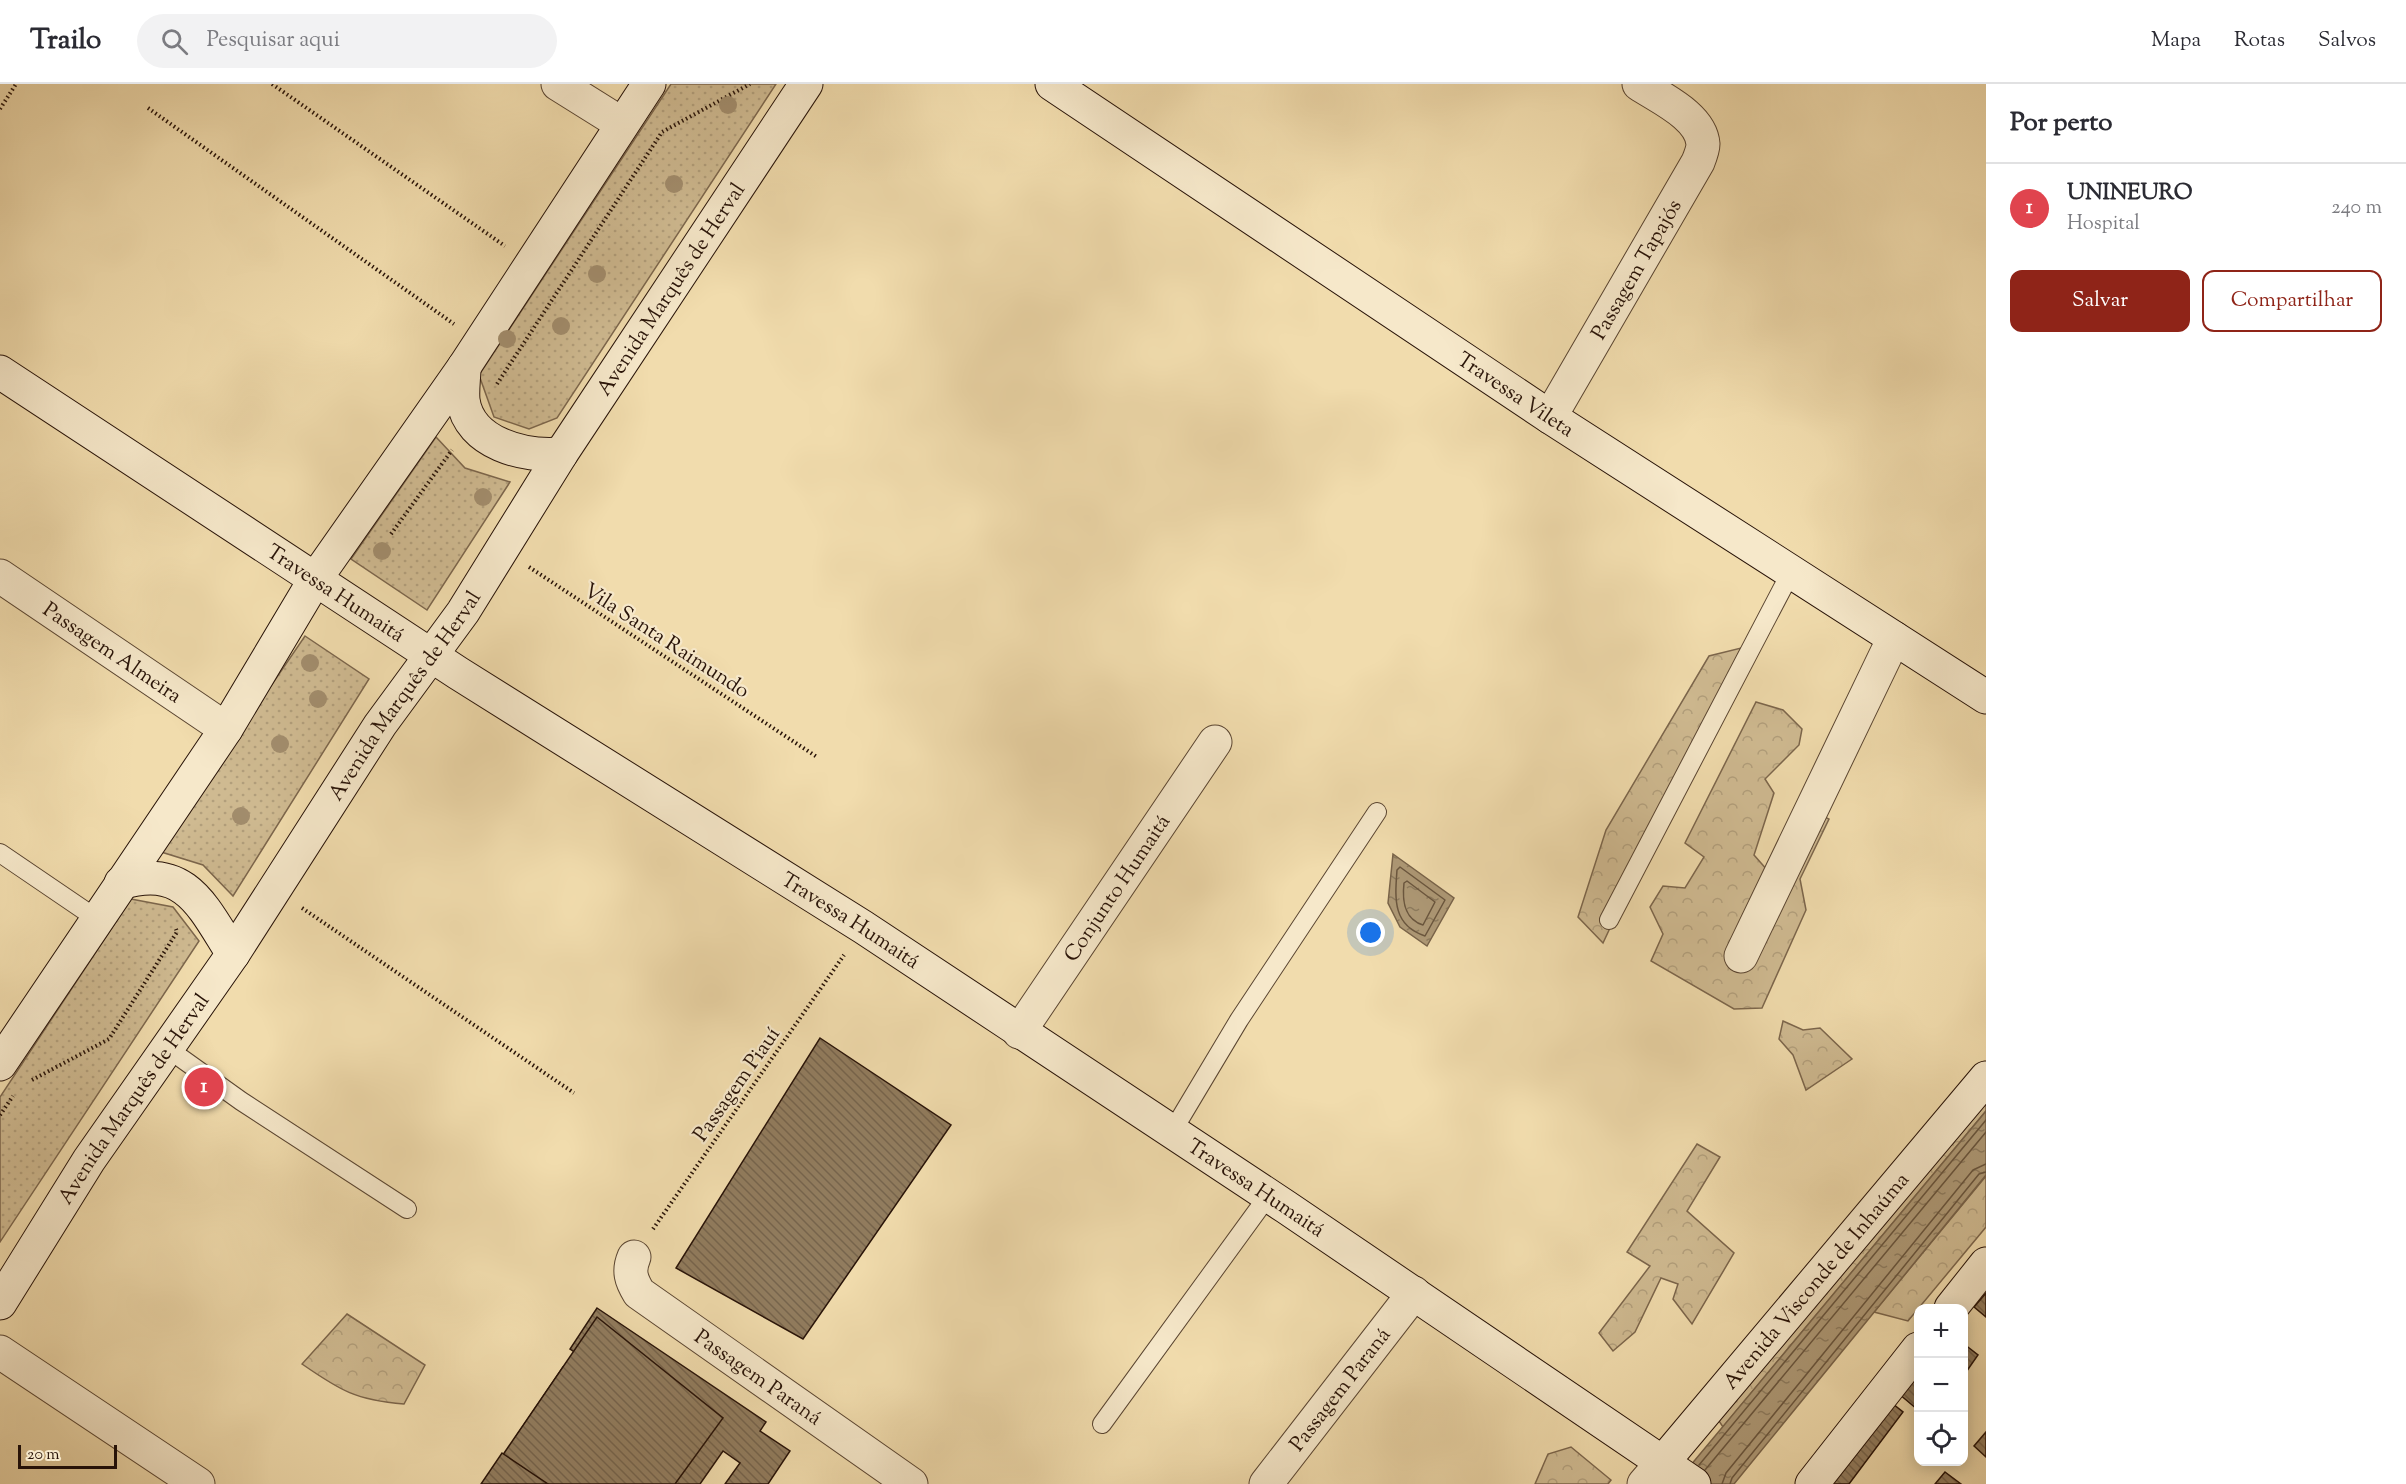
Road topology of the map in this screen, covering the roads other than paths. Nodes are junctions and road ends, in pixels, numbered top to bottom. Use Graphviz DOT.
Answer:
graph roads {
  1 [pos="558,84"];
  2 [pos="649,84"];
  3 [pos="806,84"];
  4 [pos="1052,84"];
  5 [pos="1639,84"];
  6 [pos="622,124"];
  7 [pos="472,354"];
  8 [pos="0,372"];
  9 [pos="1550,417"];
  10 [pos="561,454"];
  11 [pos="1791,572"];
  12 [pos="0,576"];
  13 [pos="316,578"];
  14 [pos="1894,638"];
  15 [pos="433,655"];
  16 [pos="1986,697"];
  17 [pos="226,729"];
  18 [pos="1215,742"];
  19 [pos="1377,812"];
  20 [pos="0,853"];
  21 [pos="121,883"];
  22 [pos="97,919"];
  23 [pos="1609,921"];
  24 [pos="233,954"];
  25 [pos="1741,956"];
  26 [pos="1019,1032"];
  27 [pos="167,1048"];
  28 [pos="0,1064"];
  29 [pos="1986,1078"];
  30 [pos="1172,1132"];
  31 [pos="1268,1196"];
  32 [pos="407,1209"];
  33 [pos="634,1257"];
  34 [pos="1986,1264"];
  35 [pos="1414,1293"];
  36 [pos="0,1304"];
  37 [pos="1954,1304"];
  38 [pos="0,1352"];
  39 [pos="1914,1355"];
  40 [pos="1102,1424"];
  41 [pos="1654,1473"];
  42 [pos="198,1484"];
  43 [pos="911,1484"];
  44 [pos="1266,1484"];
  45 [pos="1694,1484"];
  46 [pos="1812,1484"];
  1 -- 6 [label="street"];
  2 -- 6 [label="street"];
  3 -- 10 [label="street, Avenida Marquês de Herval"];
  4 -- 9 [label="street, Travessa Vileta"];
  5 -- 9 [label="street, Passagem Tapajós"];
  6 -- 7 [label="street"];
  7 -- 10 [label="street"];
  7 -- 13 [label="street"];
  8 -- 13 [label="street, Travessa Humaitá"];
  9 -- 11 [label="street, Travessa Vileta"];
  10 -- 15 [label="street, Avenida Marquês de Herval"];
  11 -- 14 [label="street, Travessa Vileta"];
  11 -- 23 [label="lane"];
  12 -- 17 [label="street, Passagem Almeira"];
  13 -- 15 [label="street, Travessa Humaitá"];
  13 -- 17 [label="street"];
  14 -- 16 [label="street, Travessa Vileta"];
  14 -- 25 [label="street"];
  15 -- 24 [label="street, Avenida Marquês de Herval"];
  15 -- 26 [label="street, Travessa Humaitá"];
  17 -- 21 [label="street"];
  18 -- 26 [label="street, Conjunto Humaitá"];
  19 -- 30 [label="lane"];
  20 -- 22 [label="lane"];
  21 -- 22 [label="street"];
  21 -- 24 [label="street"];
  22 -- 28 [label="street"];
  24 -- 27 [label="street, Avenida Marquês de Herval"];
  26 -- 30 [label="street, Travessa Humaitá"];
  27 -- 32 [label="lane"];
  27 -- 36 [label="street, Avenida Marquês de Herval"];
  29 -- 41 [label="street, Avenida Visconde de Inhaúma"];
  30 -- 31 [label="street, Travessa Humaitá"];
  31 -- 35 [label="street, Travessa Humaitá"];
  31 -- 40 [label="lane"];
  33 -- 43 [label="street, Passagem Paraná"];
  34 -- 37 [label="street"];
  35 -- 41 [label="street, Travessa Humaitá"];
  35 -- 44 [label="street, Passagem Paraná"];
  38 -- 42 [label="street"];
  39 -- 46 [label="street"];
  41 -- 45 [label="street, Travessa Humaitá"];
}
